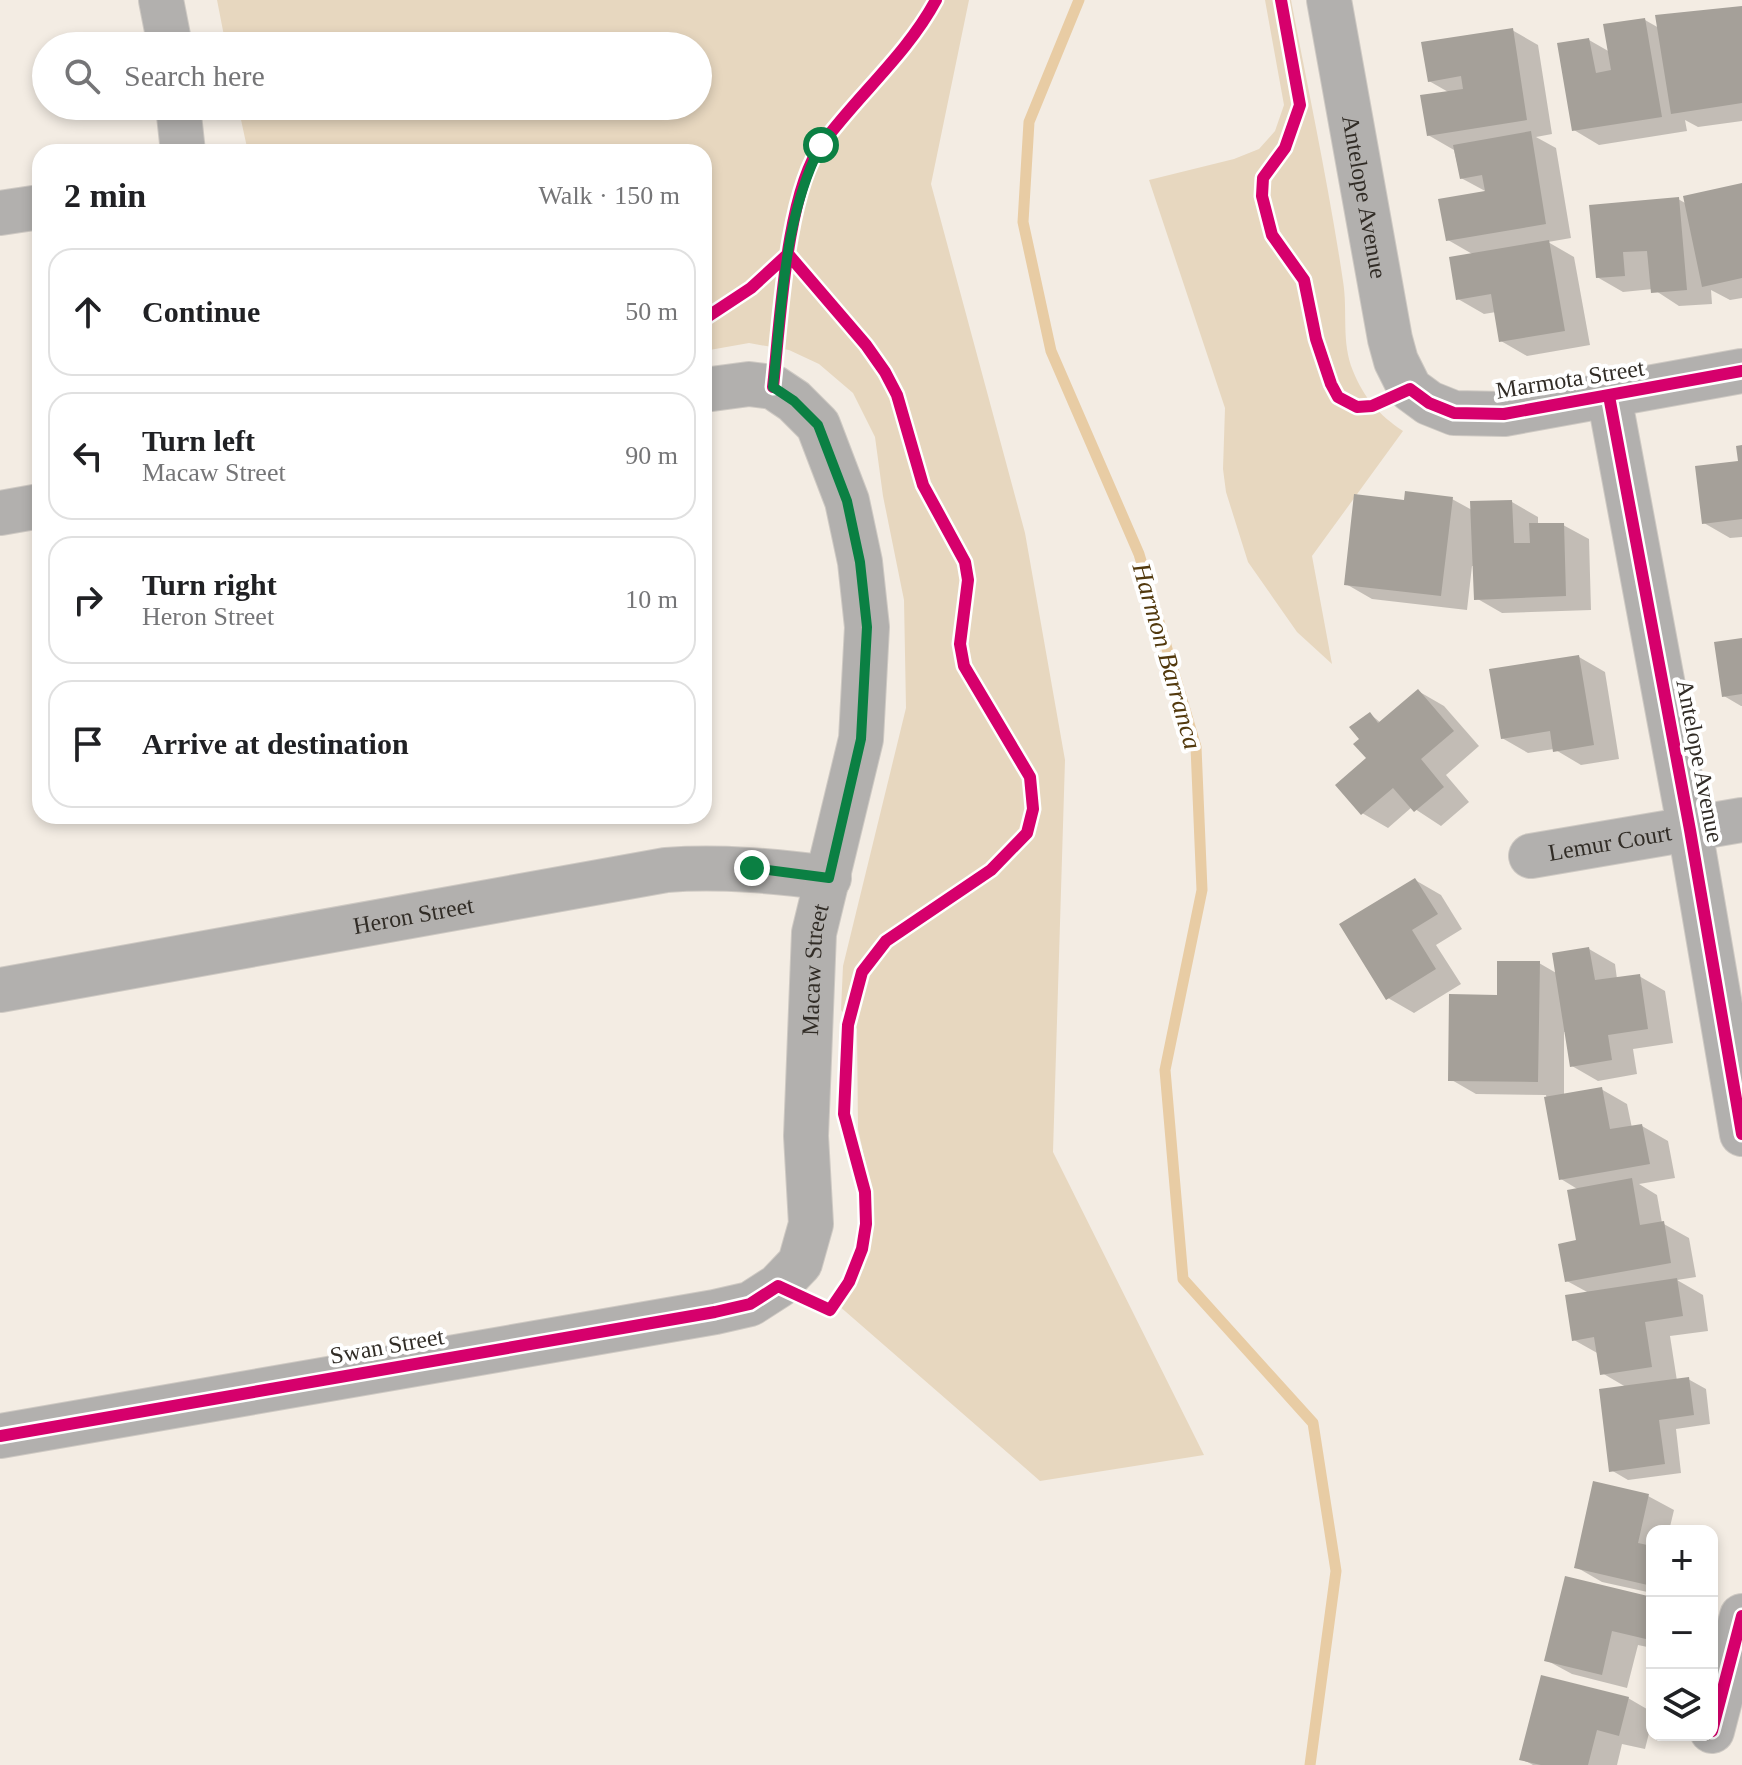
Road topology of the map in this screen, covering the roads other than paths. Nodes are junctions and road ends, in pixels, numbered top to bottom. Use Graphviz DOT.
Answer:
graph roads {
  1 [pos="161,0"];
  2 [pos="1330,0"];
  3 [pos="167,32"];
  4 [pos="180,120"];
  5 [pos="182,144"];
  6 [pos="32,208"];
  7 [pos="0,213"];
  8 [pos="1742,371"];
  9 [pos="712,389"];
  10 [pos="1410,389"];
  11 [pos="1609,396"];
  12 [pos="32,507"];
  13 [pos="0,513"];
  14 [pos="1742,820"];
  15 [pos="1690,830"];
  16 [pos="1531,856"];
  17 [pos="829,878"];
  18 [pos="0,990"];
  19 [pos="1742,1134"];
  20 [pos="778,1286"];
  21 [pos="0,1436"];
  22 [pos="1742,1616"];
  23 [pos="1735,1673"];
  24 [pos="1718,1717"];
  25 [pos="1710,1741"];
  26 [pos="1703,1765"];
  1 -- 3 [label="street"];
  2 -- 10 [label="street, Antelope Avenue"];
  4 -- 5 [label="street"];
  6 -- 7 [label="street"];
  8 -- 11 [label="street, Marmota Street"];
  9 -- 17 [label="street, Macaw Street"];
  10 -- 11 [label="street, Marmota Street"];
  11 -- 15 [label="street, Antelope Avenue"];
  12 -- 13 [label="street"];
  14 -- 15 [label="street, Lemur Court"];
  15 -- 16 [label="street, Lemur Court"];
  15 -- 19 [label="street, Antelope Avenue"];
  17 -- 18 [label="street, Heron Street"];
  17 -- 20 [label="street, Macaw Street"];
  20 -- 21 [label="street, Swan Street"];
  22 -- 23 [label="street"];
  23 -- 24 [label="street"];
  25 -- 26 [label="street"];
}
